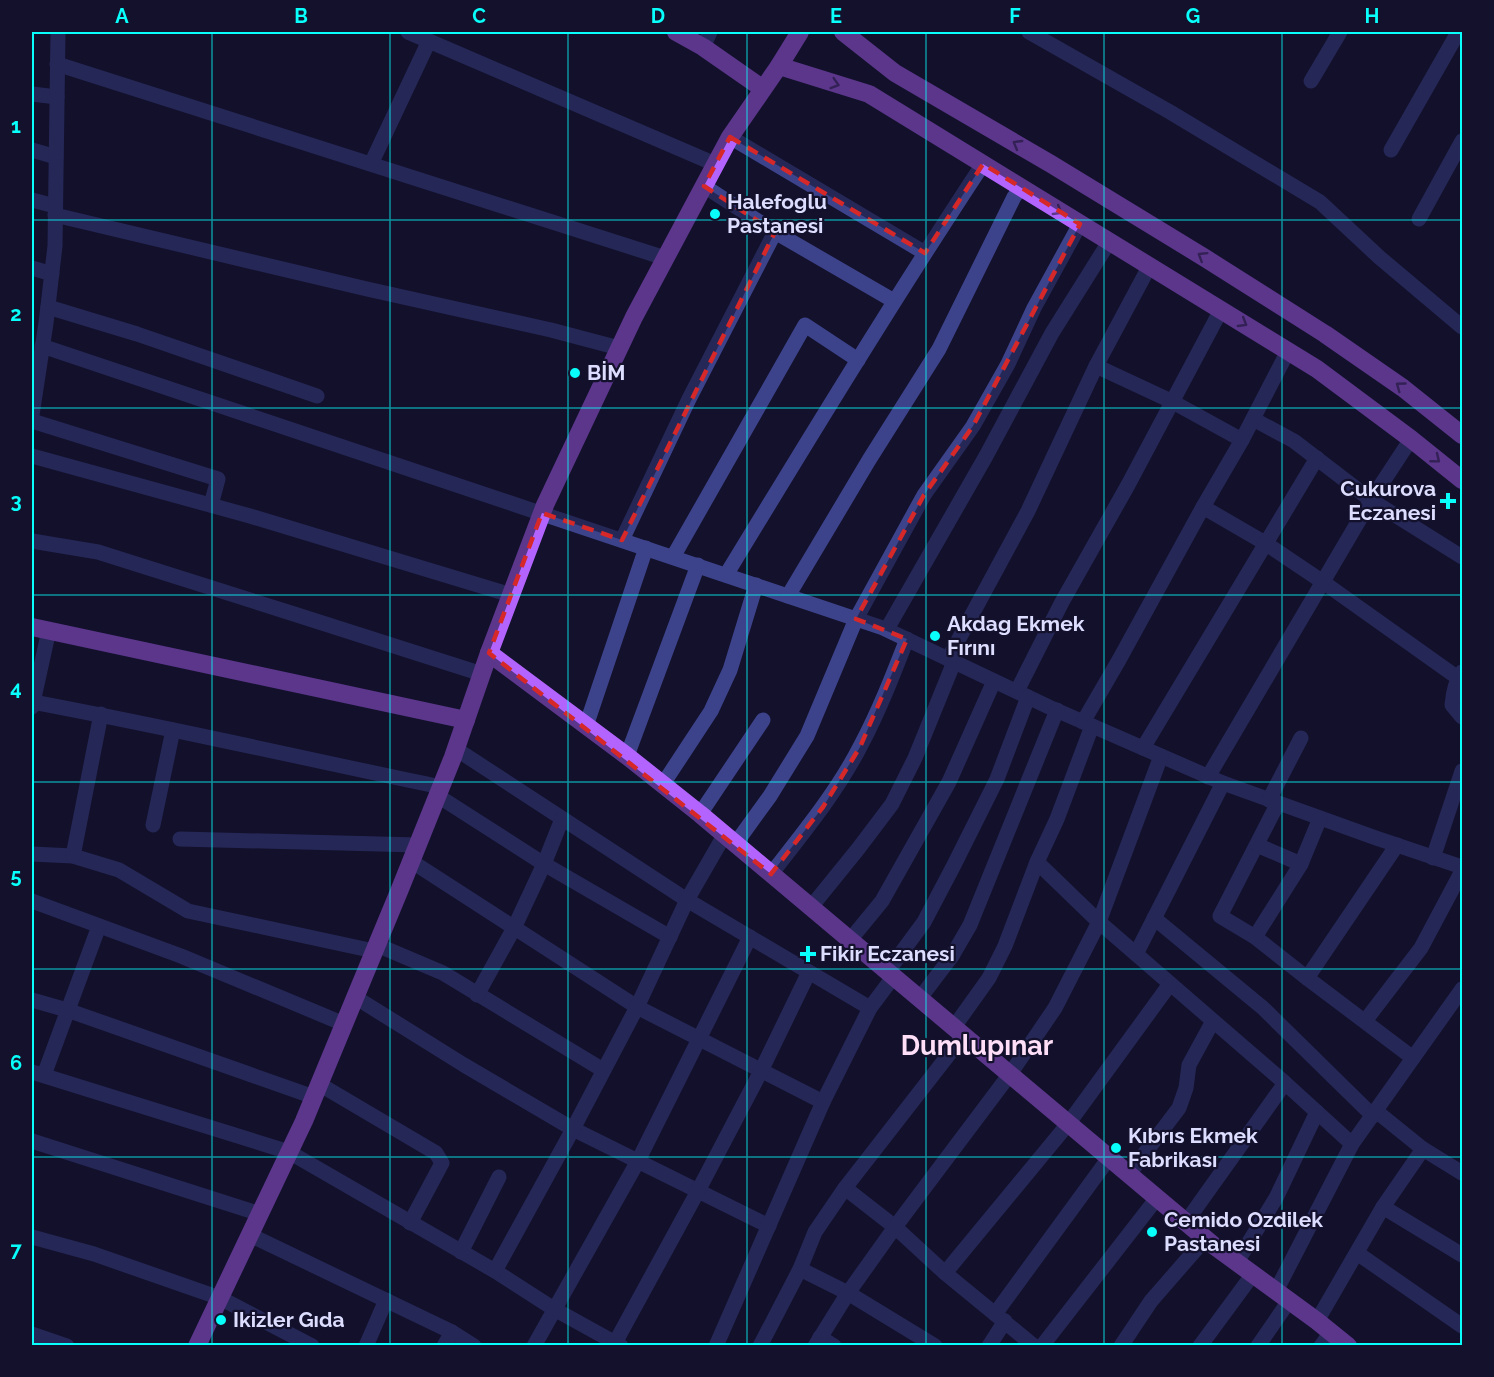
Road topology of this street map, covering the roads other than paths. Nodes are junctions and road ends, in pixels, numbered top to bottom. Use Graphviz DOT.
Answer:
graph roads {
  1 [pos="58,32"];
  2 [pos="408,32"];
  3 [pos="676,32"];
  4 [pos="800,32"];
  5 [pos="843,32"];
  6 [pos="1029,32"];
  7 [pos="1340,32"];
  8 [pos="1456,36"];
  9 [pos="706,39"];
  10 [pos="429,41"];
  11 [pos="57,64"];
  12 [pos="779,66"];
  13 [pos="1311,81"];
  14 [pos="762,88"];
  15 [pos="32,94"];
  16 [pos="57,97"];
  17 [pos="729,137"];
  18 [pos="1462,141"];
  19 [pos="32,150"];
  20 [pos="1391,150"];
  21 [pos="56,157"];
  22 [pos="371,164"];
  23 [pos="715,164"];
  24 [pos="983,164"];
  25 [pos="704,186"];
  26 [pos="1021,188"];
  27 [pos="32,200"];
  28 [pos="55,211"];
  29 [pos="1419,219"];
  30 [pos="1080,224"];
  31 [pos="775,232"];
  32 [pos="1109,242"];
  33 [pos="925,252"];
  34 [pos="665,258"];
  35 [pos="1149,267"];
  36 [pos="32,268"];
  37 [pos="52,274"];
  38 [pos="894,301"];
  39 [pos="48,307"];
  40 [pos="1221,310"];
  41 [pos="39,321"];
  42 [pos="1462,327"];
  43 [pos="42,346"];
  44 [pos="619,348"];
  45 [pos="1288,351"];
  46 [pos="858,360"];
  47 [pos="1096,366"];
  48 [pos="317,396"];
  49 [pos="1171,401"];
  50 [pos="32,414"];
  51 [pos="1253,419"];
  52 [pos="32,421"];
  53 [pos="1462,435"];
  54 [pos="1411,438"];
  55 [pos="1242,440"];
  56 [pos="32,456"];
  57 [pos="1317,458"];
  58 [pos="1462,480"];
  59 [pos="1371,500"];
  60 [pos="211,505"];
  61 [pos="1203,507"];
  62 [pos="542,513"];
  63 [pos="622,540"];
  64 [pos="32,541"];
  65 [pos="1265,543"];
  66 [pos="646,548"];
  67 [pos="673,557"];
  68 [pos="1462,557"];
  69 [pos="698,566"];
  70 [pos="726,575"];
  71 [pos="1323,582"];
  72 [pos="756,585"];
  73 [pos="511,595"];
  74 [pos="788,596"];
  75 [pos="856,619"];
  76 [pos="40,629"];
  77 [pos="887,629"];
  78 [pos="907,639"];
  79 [pos="489,653"];
  80 [pos="951,660"];
  81 [pos="482,674"];
  82 [pos="1460,675"];
  83 [pos="994,681"];
  84 [pos="1022,694"];
  85 [pos="32,704"];
  86 [pos="1057,710"];
  87 [pos="101,714"];
  88 [pos="1462,717"];
  89 [pos="466,720"];
  90 [pos="763,720"];
  91 [pos="1087,724"];
  92 [pos="586,726"];
  93 [pos="173,730"];
  94 [pos="1301,738"];
  95 [pos="1143,748"];
  96 [pos="456,749"];
  97 [pos="627,756"];
  98 [pos="1161,756"];
  99 [pos="1462,771"];
  100 [pos="1208,777"];
  101 [pos="1222,783"];
  102 [pos="663,784"];
  103 [pos="440,791"];
  104 [pos="1274,802"];
  105 [pos="700,814"];
  106 [pos="1320,818"];
  107 [pos="562,819"];
  108 [pos="153,825"];
  109 [pos="180,839"];
  110 [pos="730,839"];
  111 [pos="1257,845"];
  112 [pos="1397,845"];
  113 [pos="415,853"];
  114 [pos="32,854"];
  115 [pos="73,856"];
  116 [pos="1433,858"];
  117 [pos="1037,862"];
  118 [pos="544,864"];
  119 [pos="1301,864"];
  120 [pos="1462,869"];
  121 [pos="771,874"];
  122 [pos="687,900"];
  123 [pos="32,901"];
  124 [pos="811,907"];
  125 [pos="1154,918"];
  126 [pos="1099,922"];
  127 [pos="99,926"];
  128 [pos="514,928"];
  129 [pos="670,937"];
  130 [pos="1255,937"];
  131 [pos="750,938"];
  132 [pos="850,940"];
  133 [pos="376,948"];
  134 [pos="1136,954"];
  135 [pos="809,972"];
  136 [pos="891,974"];
  137 [pos="1306,978"];
  138 [pos="1170,984"];
  139 [pos="1462,989"];
  140 [pos="477,994"];
  141 [pos="355,998"];
  142 [pos="920,998"];
  143 [pos="32,1000"];
  144 [pos="637,1007"];
  145 [pos="870,1008"];
  146 [pos="67,1010"];
  147 [pos="1213,1021"];
  148 [pos="1365,1021"];
  149 [pos="344,1024"];
  150 [pos="959,1031"];
  151 [pos="699,1039"];
  152 [pos="1413,1058"];
  153 [pos="603,1070"];
  154 [pos="761,1071"];
  155 [pos="38,1073"];
  156 [pos="1010,1074"];
  157 [pos="1284,1083"];
  158 [pos="316,1091"];
  159 [pos="823,1102"];
  160 [pos="1317,1112"];
  161 [pos="1374,1113"];
  162 [pos="1068,1124"];
  163 [pos="573,1129"];
  164 [pos="32,1141"];
  165 [pos="1352,1144"];
  166 [pos="1423,1149"];
  167 [pos="289,1152"];
  168 [pos="1109,1158"];
  169 [pos="638,1161"];
  170 [pos="1462,1173"];
  171 [pos="1129,1174"];
  172 [pos="499,1177"];
  173 [pos="845,1188"];
  174 [pos="698,1191"];
  175 [pos="1157,1198"];
  176 [pos="1383,1207"];
  177 [pos="260,1214"];
  178 [pos="1186,1222"];
  179 [pos="410,1223"];
  180 [pos="769,1226"];
  181 [pos="895,1227"];
  182 [pos="250,1235"];
  183 [pos="32,1237"];
  184 [pos="1205,1239"];
  185 [pos="461,1252"];
  186 [pos="1357,1253"];
  187 [pos="1462,1255"];
  188 [pos="1237,1262"];
  189 [pos="800,1269"];
  190 [pos="495,1271"];
  191 [pos="945,1273"];
  192 [pos="1252,1274"];
  193 [pos="848,1293"];
  194 [pos="1283,1296"];
  195 [pos="220,1298"];
  196 [pos="386,1300"];
  197 [pos="554,1309"];
  198 [pos="1000,1318"];
  199 [pos="1462,1326"];
  200 [pos="1323,1333"];
  201 [pos="32,1334"];
  202 [pos="448,1339"];
  203 [pos="818,1341"];
  204 [pos="618,1344"];
  205 [pos="67,1346"];
  206 [pos="197,1346"];
  207 [pos="312,1346"];
  208 [pos="366,1346"];
  209 [pos="474,1346"];
  210 [pos="534,1346"];
  211 [pos="716,1346"];
  212 [pos="760,1346"];
  213 [pos="834,1346"];
  214 [pos="934,1346"];
  215 [pos="989,1346"];
  216 [pos="1034,1346"];
  217 [pos="1042,1346"];
  218 [pos="1121,1346"];
  219 [pos="1200,1346"];
  220 [pos="1258,1346"];
  221 [pos="1348,1346"];
  1 -- 11 [label="street"];
  2 -- 10 [label="street"];
  3 -- 9 [label="main road"];
  4 -- 12 [label="main road"];
  53 -- 5 [label="main road, one-way"];
  6 -- 42 [label="street"];
  7 -- 13 [label="street"];
  8 -- 20 [label="street"];
  9 -- 14 [label="main road"];
  10 -- 22 [label="street"];
  10 -- 23 [label="street"];
  11 -- 16 [label="street"];
  11 -- 22 [label="street"];
  12 -- 14 [label="main road"];
  12 -- 24 [label="main road, one-way"];
  14 -- 17 [label="main road"];
  15 -- 16 [label="street"];
  16 -- 21 [label="street"];
  17 -- 23 [label="main road"];
  17 -- 33 [label="street"];
  18 -- 29 [label="street"];
  19 -- 21 [label="street"];
  21 -- 28 [label="street"];
  22 -- 34 [label="street"];
  23 -- 25 [label="main road"];
  24 -- 26 [label="main road"];
  24 -- 33 [label="street"];
  25 -- 31 [label="street"];
  25 -- 34 [label="main road"];
  26 -- 30 [label="main road, one-way"];
  26 -- 74 [label="street"];
  27 -- 28 [label="street"];
  28 -- 37 [label="street"];
  28 -- 44 [label="street"];
  30 -- 32 [label="main road"];
  30 -- 75 [label="street"];
  31 -- 38 [label="street"];
  31 -- 63 [label="street"];
  32 -- 35 [label="main road"];
  32 -- 77 [label="street"];
  33 -- 38 [label="street"];
  34 -- 44 [label="main road"];
  35 -- 40 [label="main road"];
  35 -- 47 [label="street"];
  36 -- 37 [label="street"];
  37 -- 39 [label="street"];
  38 -- 46 [label="street"];
  39 -- 41 [label="street"];
  39 -- 48 [label="street"];
  40 -- 45 [label="main road, one-way"];
  40 -- 49 [label="street"];
  41 -- 43 [label="street"];
  43 -- 50 [label="street"];
  43 -- 62 [label="street"];
  44 -- 62 [label="main road"];
  45 -- 51 [label="street"];
  45 -- 54 [label="main road"];
  46 -- 67 [label="street"];
  46 -- 70 [label="street"];
  47 -- 49 [label="street"];
  47 -- 80 [label="street"];
  49 -- 55 [label="street"];
  49 -- 84 [label="street"];
  51 -- 55 [label="street"];
  51 -- 57 [label="street"];
  52 -- 60 [label="street"];
  54 -- 58 [label="main road, one-way"];
  54 -- 59 [label="street"];
  55 -- 61 [label="street"];
  56 -- 60 [label="street"];
  57 -- 59 [label="street"];
  57 -- 65 [label="street"];
  59 -- 68 [label="street"];
  59 -- 71 [label="street"];
  60 -- 73 [label="street"];
  61 -- 65 [label="street"];
  61 -- 91 [label="street"];
  62 -- 63 [label="street"];
  62 -- 73 [label="main road"];
  63 -- 66 [label="street"];
  64 -- 81 [label="street"];
  65 -- 71 [label="street"];
  65 -- 95 [label="street"];
  66 -- 67 [label="street"];
  66 -- 92 [label="street"];
  67 -- 69 [label="street"];
  69 -- 70 [label="street"];
  69 -- 97 [label="street"];
  70 -- 72 [label="street"];
  71 -- 82 [label="street"];
  71 -- 100 [label="street"];
  72 -- 74 [label="street"];
  72 -- 102 [label="street"];
  73 -- 79 [label="main road"];
  74 -- 75 [label="street"];
  75 -- 77 [label="street"];
  75 -- 110 [label="street"];
  76 -- 85 [label="street"];
  76 -- 89 [label="main road"];
  77 -- 78 [label="street"];
  78 -- 80 [label="street"];
  78 -- 121 [label="street"];
  79 -- 81 [label="main road"];
  79 -- 92 [label="main road"];
  80 -- 83 [label="street"];
  80 -- 124 [label="street"];
  81 -- 89 [label="main road"];
  82 -- 88 [label="street"];
  83 -- 84 [label="street"];
  83 -- 132 [label="street"];
  84 -- 86 [label="street"];
  84 -- 136 [label="street"];
  85 -- 87 [label="street"];
  86 -- 91 [label="street"];
  86 -- 142 [label="street"];
  87 -- 93 [label="street"];
  87 -- 115 [label="street"];
  89 -- 96 [label="main road"];
  90 -- 105 [label="street"];
  91 -- 95 [label="street"];
  91 -- 117 [label="street"];
  92 -- 97 [label="main road"];
  93 -- 103 [label="street"];
  93 -- 108 [label="street"];
  94 -- 104 [label="street"];
  95 -- 98 [label="street"];
  96 -- 103 [label="main road"];
  96 -- 107 [label="street"];
  97 -- 102 [label="main road"];
  98 -- 100 [label="street"];
  98 -- 126 [label="street"];
  99 -- 116 [label="street"];
  100 -- 101 [label="street"];
  101 -- 104 [label="street"];
  101 -- 125 [label="street"];
  102 -- 105 [label="main road"];
  103 -- 113 [label="main road"];
  103 -- 118 [label="street"];
  104 -- 106 [label="street"];
  104 -- 111 [label="street"];
  105 -- 110 [label="main road"];
  106 -- 112 [label="street"];
  106 -- 119 [label="street"];
  107 -- 118 [label="street"];
  107 -- 122 [label="street"];
  109 -- 113 [label="street"];
  110 -- 121 [label="main road"];
  110 -- 122 [label="street"];
  111 -- 119 [label="street"];
  111 -- 130 [label="street"];
  112 -- 116 [label="street"];
  112 -- 137 [label="street"];
  113 -- 128 [label="street"];
  113 -- 133 [label="main road"];
  114 -- 115 [label="street"];
  115 -- 133 [label="street"];
  116 -- 120 [label="street"];
  117 -- 126 [label="street"];
  117 -- 150 [label="street"];
  118 -- 128 [label="street"];
  118 -- 129 [label="street"];
  119 -- 130 [label="street"];
  120 -- 148 [label="street"];
  121 -- 124 [label="main road"];
  122 -- 129 [label="street"];
  122 -- 131 [label="street"];
  123 -- 127 [label="street"];
  124 -- 132 [label="main road"];
  125 -- 134 [label="street"];
  125 -- 161 [label="street"];
  126 -- 134 [label="street"];
  126 -- 156 [label="street"];
  127 -- 146 [label="street"];
  127 -- 149 [label="street"];
  128 -- 140 [label="street"];
  128 -- 144 [label="street"];
  129 -- 144 [label="street"];
  130 -- 137 [label="street"];
  131 -- 135 [label="street"];
  131 -- 151 [label="street"];
  132 -- 136 [label="main road"];
  133 -- 140 [label="street"];
  133 -- 141 [label="main road"];
  134 -- 138 [label="street"];
  135 -- 145 [label="street"];
  135 -- 154 [label="street"];
  136 -- 142 [label="main road"];
  136 -- 145 [label="street"];
  137 -- 148 [label="street"];
  138 -- 147 [label="street"];
  138 -- 162 [label="street"];
  139 -- 152 [label="street"];
  140 -- 153 [label="street"];
  141 -- 149 [label="main road"];
  141 -- 163 [label="street"];
  142 -- 150 [label="main road"];
  143 -- 146 [label="street"];
  144 -- 151 [label="street"];
  144 -- 153 [label="street"];
  145 -- 159 [label="street"];
  146 -- 155 [label="street"];
  146 -- 158 [label="street"];
  147 -- 157 [label="street"];
  147 -- 171 [label="street"];
  148 -- 152 [label="street"];
  149 -- 158 [label="main road"];
  150 -- 156 [label="main road"];
  150 -- 173 [label="street"];
  151 -- 154 [label="street"];
  151 -- 169 [label="street"];
  152 -- 161 [label="street"];
  153 -- 163 [label="street"];
  154 -- 159 [label="street"];
  154 -- 174 [label="street"];
  155 -- 167 [label="street"];
  156 -- 162 [label="main road"];
  156 -- 181 [label="street"];
  157 -- 160 [label="street"];
  157 -- 178 [label="street"];
  158 -- 167 [label="main road"];
  158 -- 179 [label="street"];
  159 -- 180 [label="street"];
  160 -- 165 [label="street"];
  160 -- 188 [label="street"];
  161 -- 165 [label="street"];
  161 -- 166 [label="street"];
  162 -- 168 [label="main road"];
  162 -- 191 [label="street"];
  163 -- 169 [label="street"];
  163 -- 190 [label="street"];
  164 -- 177 [label="street"];
  165 -- 194 [label="street"];
  166 -- 170 [label="street"];
  166 -- 176 [label="street"];
  167 -- 177 [label="main road"];
  167 -- 179 [label="street"];
  168 -- 171 [label="main road"];
  168 -- 198 [label="street"];
  169 -- 174 [label="street"];
  169 -- 197 [label="street"];
  171 -- 175 [label="main road"];
  172 -- 185 [label="street"];
  173 -- 181 [label="street"];
  173 -- 189 [label="street"];
  174 -- 180 [label="street"];
  174 -- 204 [label="street"];
  175 -- 178 [label="main road"];
  175 -- 217 [label="street"];
  176 -- 186 [label="street"];
  176 -- 187 [label="street"];
  177 -- 182 [label="main road"];
  178 -- 184 [label="main road"];
  179 -- 185 [label="street"];
  180 -- 211 [label="street"];
  181 -- 191 [label="street"];
  181 -- 193 [label="street"];
  182 -- 195 [label="main road"];
  182 -- 196 [label="street"];
  183 -- 195 [label="street"];
  184 -- 188 [label="main road"];
  184 -- 218 [label="street"];
  185 -- 190 [label="street"];
  186 -- 199 [label="street"];
  186 -- 200 [label="street"];
  188 -- 192 [label="main road"];
  189 -- 193 [label="street"];
  189 -- 212 [label="street"];
  190 -- 197 [label="street"];
  191 -- 198 [label="street"];
  192 -- 194 [label="main road"];
  192 -- 219 [label="street"];
  193 -- 203 [label="street"];
  193 -- 214 [label="street"];
  194 -- 200 [label="main road"];
  194 -- 220 [label="street"];
  195 -- 206 [label="main road"];
  195 -- 207 [label="street"];
  196 -- 202 [label="street"];
  196 -- 208 [label="street"];
  197 -- 204 [label="street"];
  197 -- 210 [label="street"];
  198 -- 215 [label="street"];
  198 -- 216 [label="street"];
  200 -- 221 [label="main road"];
  201 -- 205 [label="street"];
  202 -- 209 [label="street"];
  203 -- 213 [label="street"];
}
